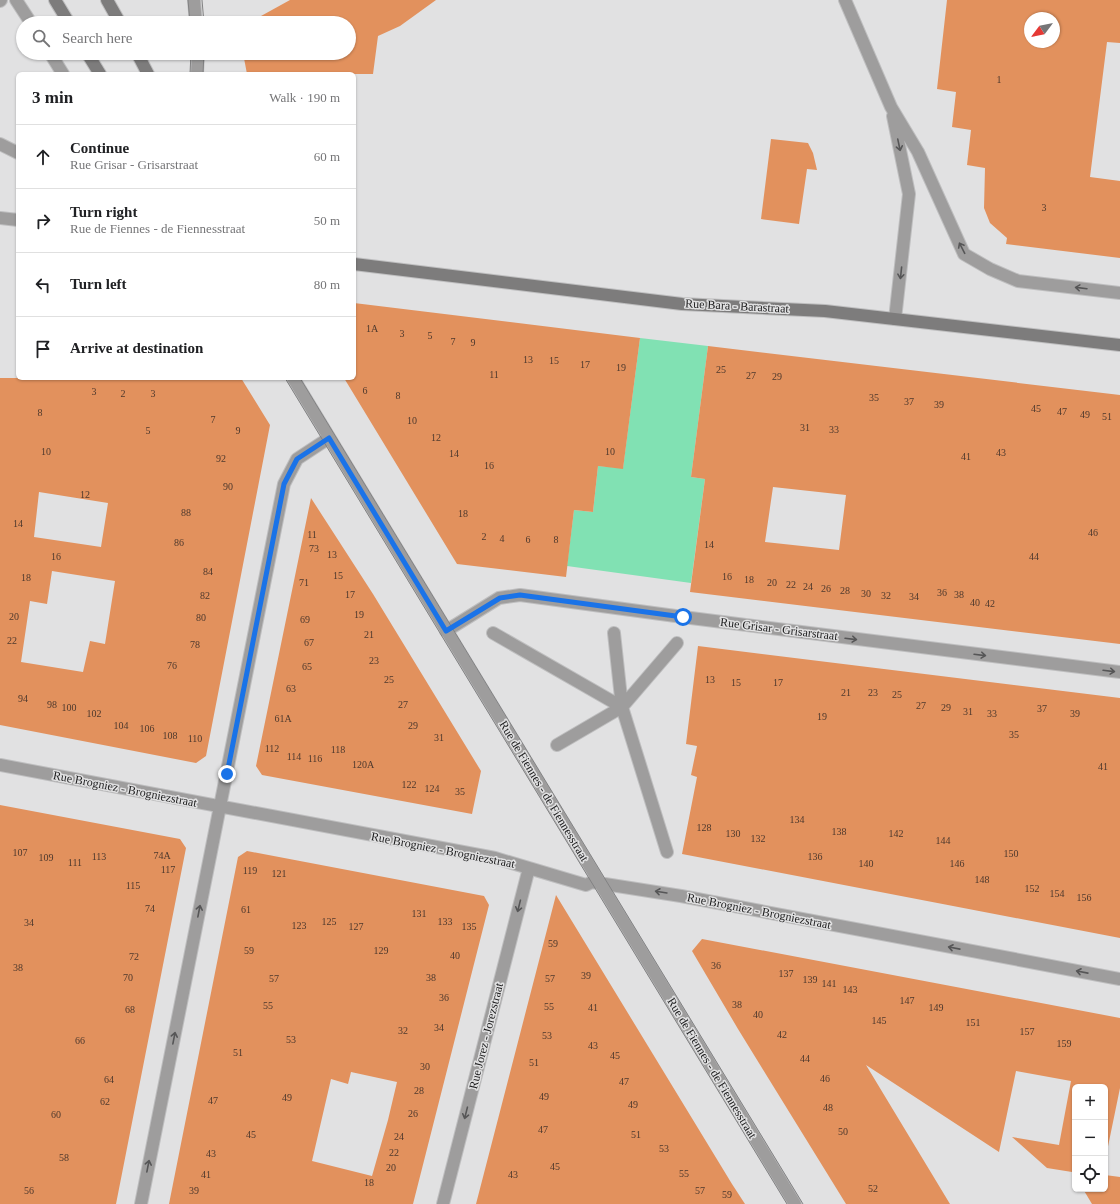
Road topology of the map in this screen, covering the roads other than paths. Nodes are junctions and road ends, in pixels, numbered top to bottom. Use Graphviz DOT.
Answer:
graph roads {
  1 [pos="16,0"];
  2 [pos="55,0"];
  3 [pos="107,0"];
  4 [pos="194,0"];
  5 [pos="845,0"];
  6 [pos="26,16"];
  7 [pos="65,16"];
  8 [pos="116,16"];
  9 [pos="195,16"];
  10 [pos="54,60"];
  11 [pos="91,60"];
  12 [pos="140,60"];
  13 [pos="198,60"];
  14 [pos="62,72"];
  15 [pos="99,72"];
  16 [pos="147,72"];
  17 [pos="197,72"];
  18 [pos="891,107"];
  19 [pos="0,144"];
  20 [pos="16,152"];
  21 [pos="0,218"];
  22 [pos="16,220"];
  23 [pos="356,264"];
  24 [pos="1120,293"];
  25 [pos="895,319"];
  26 [pos="1120,345"];
  27 [pos="294,380"];
  28 [pos="329,438"];
  29 [pos="446,631"];
  30 [pos="493,633"];
  31 [pos="614,633"];
  32 [pos="677,643"];
  33 [pos="1120,672"];
  34 [pos="622,707"];
  35 [pos="558,745"];
  36 [pos="0,766"];
  37 [pos="221,807"];
  38 [pos="667,852"];
  39 [pos="529,868"];
  40 [pos="600,883"];
  41 [pos="1120,979"];
  42 [pos="141,1204"];
  43 [pos="443,1204"];
  44 [pos="795,1204"];
  1 -- 6 [label="street"];
  2 -- 7 [label="main road"];
  3 -- 8 [label="main road"];
  4 -- 9 [label="street"];
  5 -- 18 [label="street"];
  10 -- 14 [label="street"];
  11 -- 15 [label="main road"];
  12 -- 16 [label="main road"];
  13 -- 17 [label="street"];
  24 -- 18 [label="street, one-way"];
  18 -- 25 [label="street, one-way"];
  19 -- 20 [label="street"];
  21 -- 22 [label="street"];
  23 -- 25 [label="main road, Rue Bara - Barastraat"];
  25 -- 26 [label="main road, Rue Bara - Barastraat"];
  27 -- 28 [label="street, Rue de Fiennes - de Fiennesstraat"];
  28 -- 29 [label="street, Rue de Fiennes - de Fiennesstraat"];
  28 -- 37 [label="street"];
  29 -- 33 [label="street, Rue Grisar - Grisarstraat, one-way"];
  29 -- 40 [label="street, Rue de Fiennes - de Fiennesstraat"];
  30 -- 34 [label="street"];
  31 -- 34 [label="street"];
  32 -- 34 [label="street"];
  34 -- 35 [label="street"];
  34 -- 38 [label="street"];
  36 -- 37 [label="street, Rue Brogniez - Brogniezstraat"];
  37 -- 39 [label="street, Rue Brogniez - Brogniezstraat"];
  42 -- 37 [label="street, one-way"];
  39 -- 40 [label="street, Rue Brogniez - Brogniezstraat"];
  39 -- 43 [label="street, Rue Jorez - Jorezstraat, one-way"];
  41 -- 40 [label="street, Rue Brogniez - Brogniezstraat, one-way"];
  40 -- 44 [label="street, Rue de Fiennes - de Fiennesstraat"];
}
